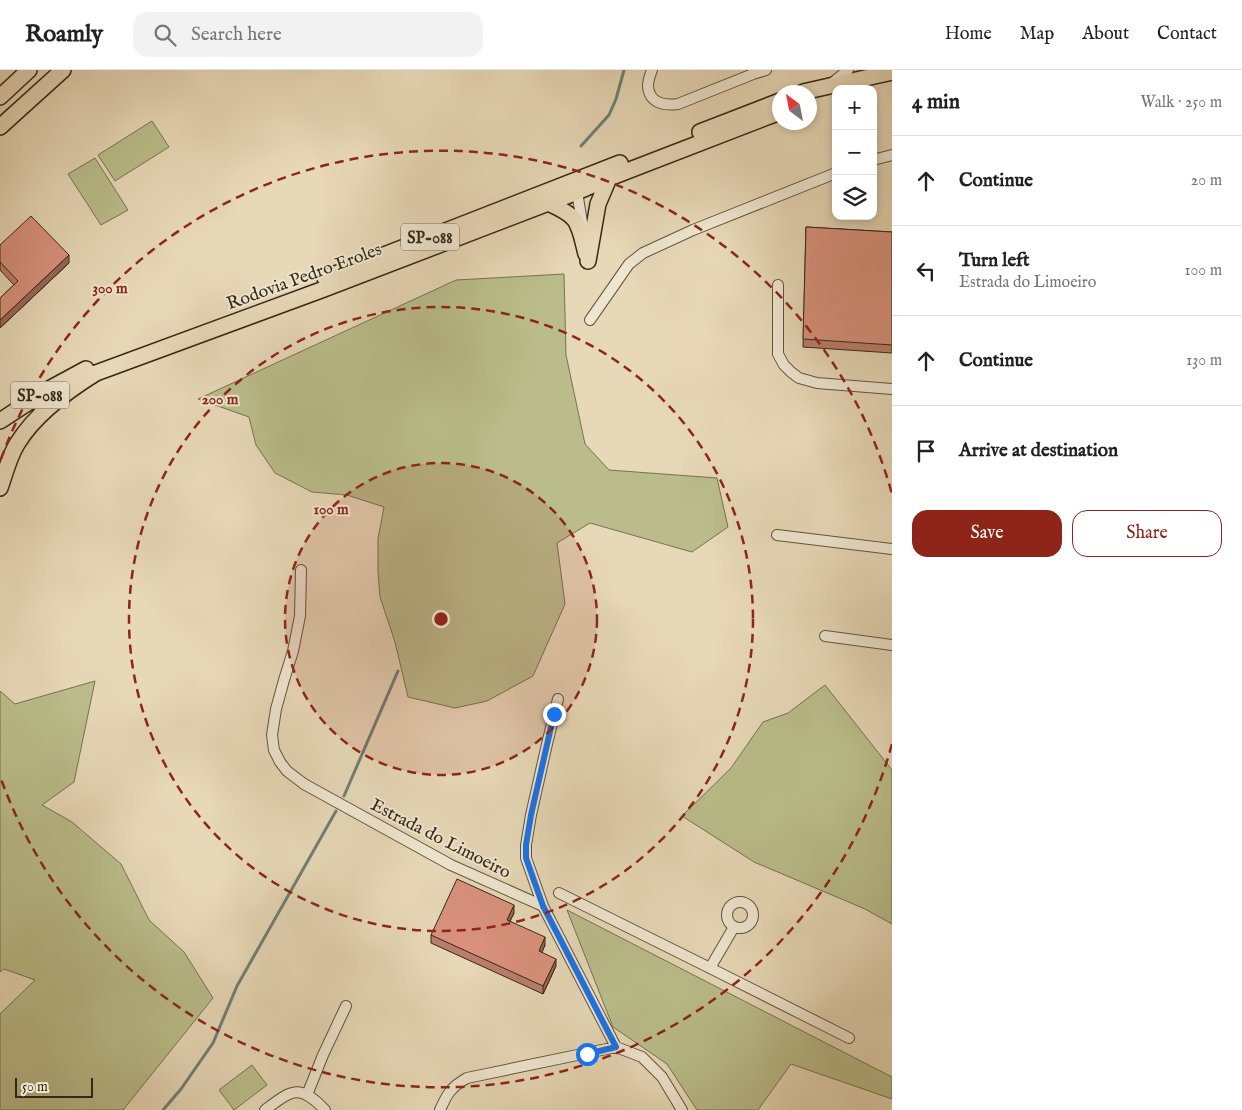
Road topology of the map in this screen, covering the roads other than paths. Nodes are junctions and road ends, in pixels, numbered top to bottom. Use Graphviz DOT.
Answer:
graph roads {
  1 [pos="28,70"];
  2 [pos="63,70"];
  3 [pos="652,70"];
  4 [pos="766,70"];
  5 [pos="848,70"];
  6 [pos="753,72"];
  7 [pos="892,72"];
  8 [pos="892,82"];
  9 [pos="837,85"];
  10 [pos="851,85"];
  11 [pos="877,86"];
  12 [pos="832,91"];
  13 [pos="817,92"];
  14 [pos="0,97"];
  15 [pos="817,98"];
  16 [pos="772,104"];
  17 [pos="772,115"];
  18 [pos="0,127"];
  19 [pos="892,155"];
  20 [pos="877,159"];
  21 [pos="832,175"];
  22 [pos="609,178"];
  23 [pos="577,192"];
  24 [pos="548,203"];
  25 [pos="588,261"];
  26 [pos="778,286"];
  27 [pos="590,320"];
  28 [pos="892,389"];
  29 [pos="0,421"];
  30 [pos="0,488"];
  31 [pos="777,535"];
  32 [pos="892,549"];
  33 [pos="301,570"];
  34 [pos="825,636"];
  35 [pos="892,645"];
  36 [pos="558,699"];
  37 [pos="559,893"];
  38 [pos="543,906"];
  39 [pos="734,927"];
  40 [pos="710,968"];
  41 [pos="346,1006"];
  42 [pos="848,1038"];
  43 [pos="616,1047"];
  44 [pos="307,1095"];
  45 [pos="679,1109"];
  46 [pos="265,1110"];
  47 [pos="325,1110"];
  48 [pos="440,1110"];
  1 -- 14 [label="highway"];
  2 -- 18 [label="highway"];
  3 -- 6 [label="street"];
  4 -- 6 [label="street"];
  5 -- 9 [label="street"];
  7 -- 10 [label="highway"];
  8 -- 11 [label="highway"];
  12 -- 13 [label="highway"];
  12 -- 15 [label="highway"];
  16 -- 29 [label="highway, Rodovia Pedro Eroles / SP-088"];
  17 -- 22 [label="highway, Rodovia Pedro Eroles / SP-088"];
  19 -- 20 [label="street"];
  21 -- 27 [label="street"];
  22 -- 23 [label="highway, Rodovia Pedro Eroles / SP-088"];
  22 -- 25 [label="highway"];
  23 -- 24 [label="highway, Rodovia Pedro Eroles / SP-088"];
  23 -- 25 [label="street"];
  24 -- 25 [label="highway"];
  24 -- 30 [label="highway, Rodovia Pedro Eroles / SP-088"];
  26 -- 28 [label="street"];
  31 -- 32 [label="street"];
  33 -- 38 [label="street, Estrada do Limoeiro"];
  34 -- 35 [label="street"];
  36 -- 38 [label="street"];
  37 -- 40 [label="street"];
  38 -- 43 [label="street"];
  39 -- 40 [label="street"];
  40 -- 42 [label="street"];
  41 -- 44 [label="street"];
  43 -- 45 [label="street"];
  43 -- 48 [label="street"];
  44 -- 46 [label="street"];
  44 -- 47 [label="street"];
}
